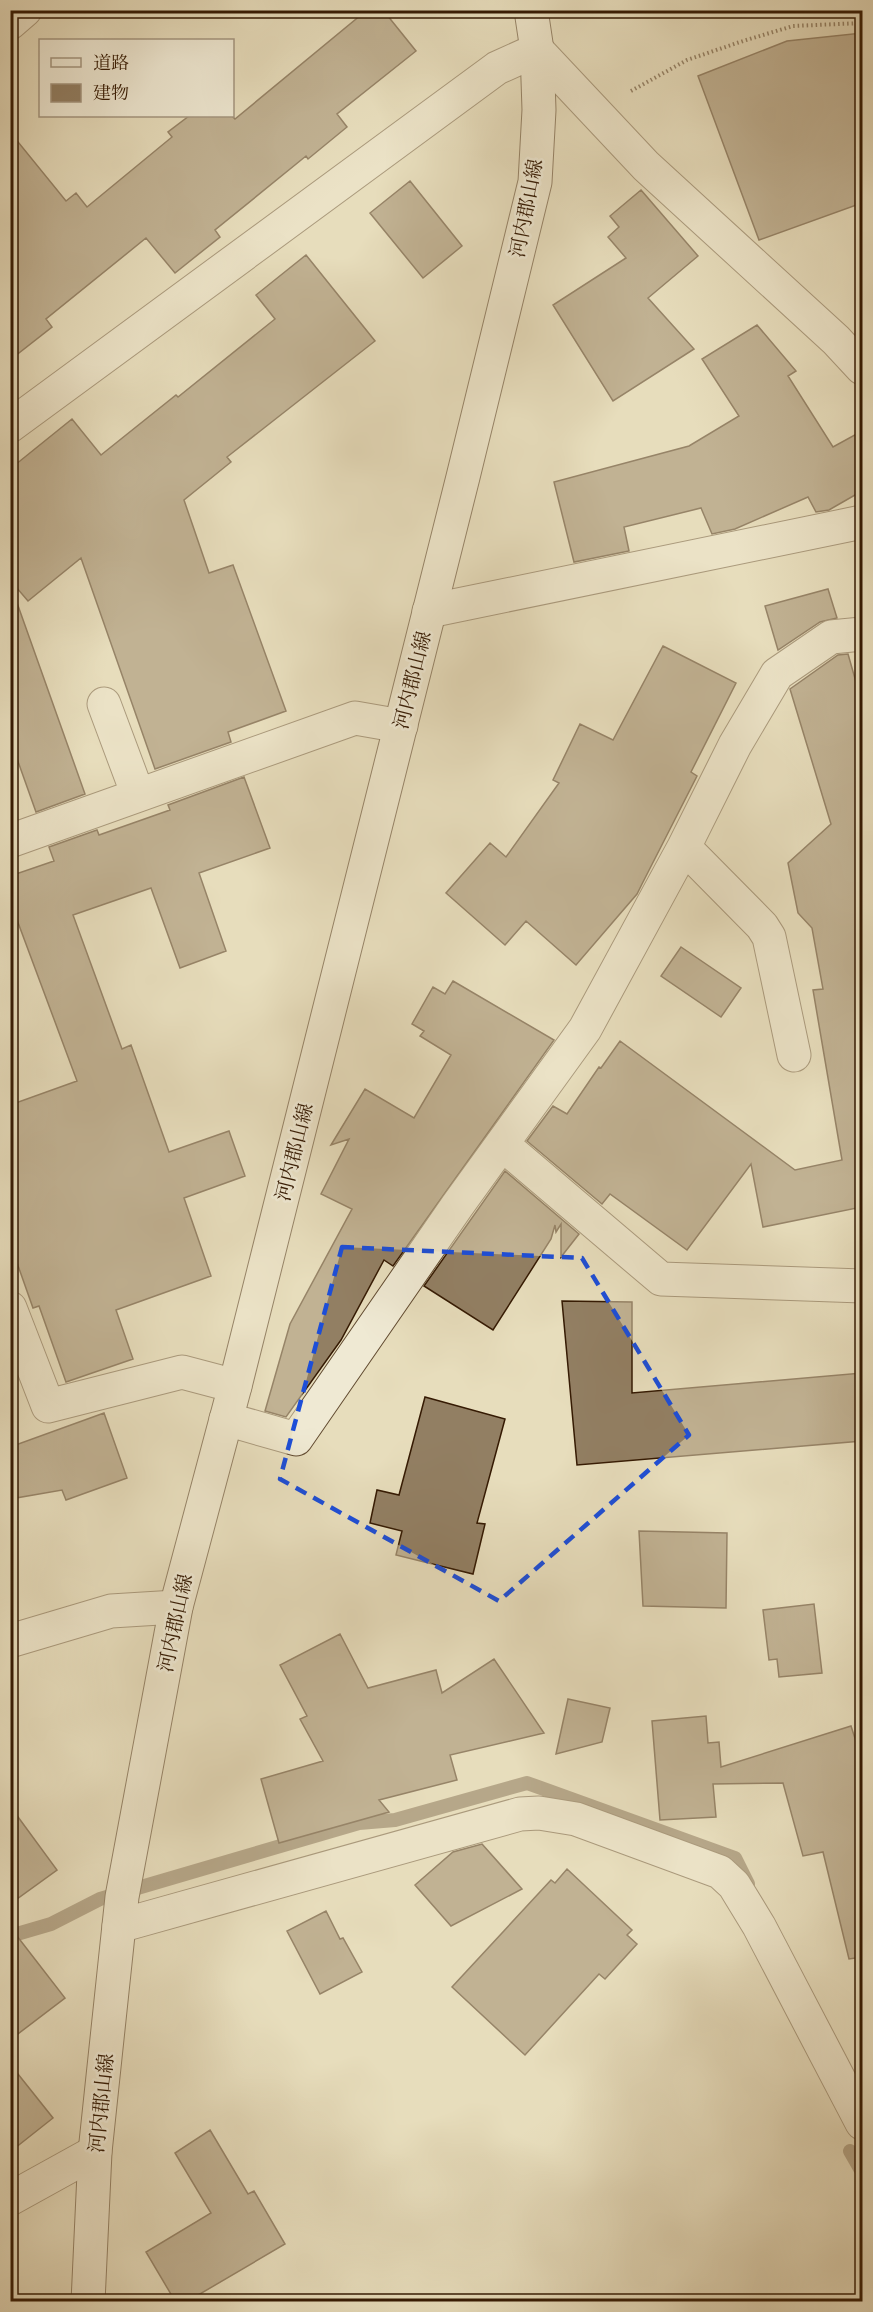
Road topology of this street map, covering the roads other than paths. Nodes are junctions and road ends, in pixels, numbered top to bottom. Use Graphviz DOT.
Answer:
graph roads {
  1 [pos="24,10"];
  2 [pos="531,10"];
  3 [pos="10,23"];
  4 [pos="537,50"];
  5 [pos="862,368"];
  6 [pos="10,426"];
  7 [pos="862,522"];
  8 [pos="429,611"];
  9 [pos="862,634"];
  10 [pos="104,704"];
  11 [pos="401,726"];
  12 [pos="138,795"];
  13 [pos="10,841"];
  14 [pos="684,847"];
  15 [pos="794,1055"];
  16 [pos="502,1144"];
  17 [pos="862,1286"];
  18 [pos="10,1308"];
  19 [pos="235,1386"];
  20 [pos="226,1419"];
  21 [pos="176,1607"];
  22 [pos="10,1641"];
  23 [pos="120,1911"];
  24 [pos="858,2103"];
  25 [pos="95,2152"];
  26 [pos="10,2199"];
  27 [pos="88,2301"];
  1 -- 3 [label="street"];
  2 -- 4 [label="street, 河内郡山線"];
  4 -- 5 [label="street"];
  4 -- 6 [label="street"];
  4 -- 8 [label="street, 河内郡山線"];
  7 -- 8 [label="street"];
  8 -- 11 [label="street, 河内郡山線"];
  9 -- 14 [label="street"];
  10 -- 12 [label="street"];
  11 -- 12 [label="street"];
  11 -- 19 [label="street, 河内郡山線"];
  12 -- 13 [label="street"];
  14 -- 15 [label="street"];
  14 -- 16 [label="street"];
  16 -- 17 [label="street"];
  16 -- 20 [label="street"];
  18 -- 19 [label="street"];
  19 -- 20 [label="street, 河内郡山線"];
  20 -- 21 [label="street, 河内郡山線"];
  21 -- 22 [label="street"];
  21 -- 23 [label="street, 河内郡山線"];
  23 -- 24 [label="street"];
  23 -- 25 [label="street, 河内郡山線"];
  25 -- 26 [label="street"];
  25 -- 27 [label="street, 河内郡山線"];
}
